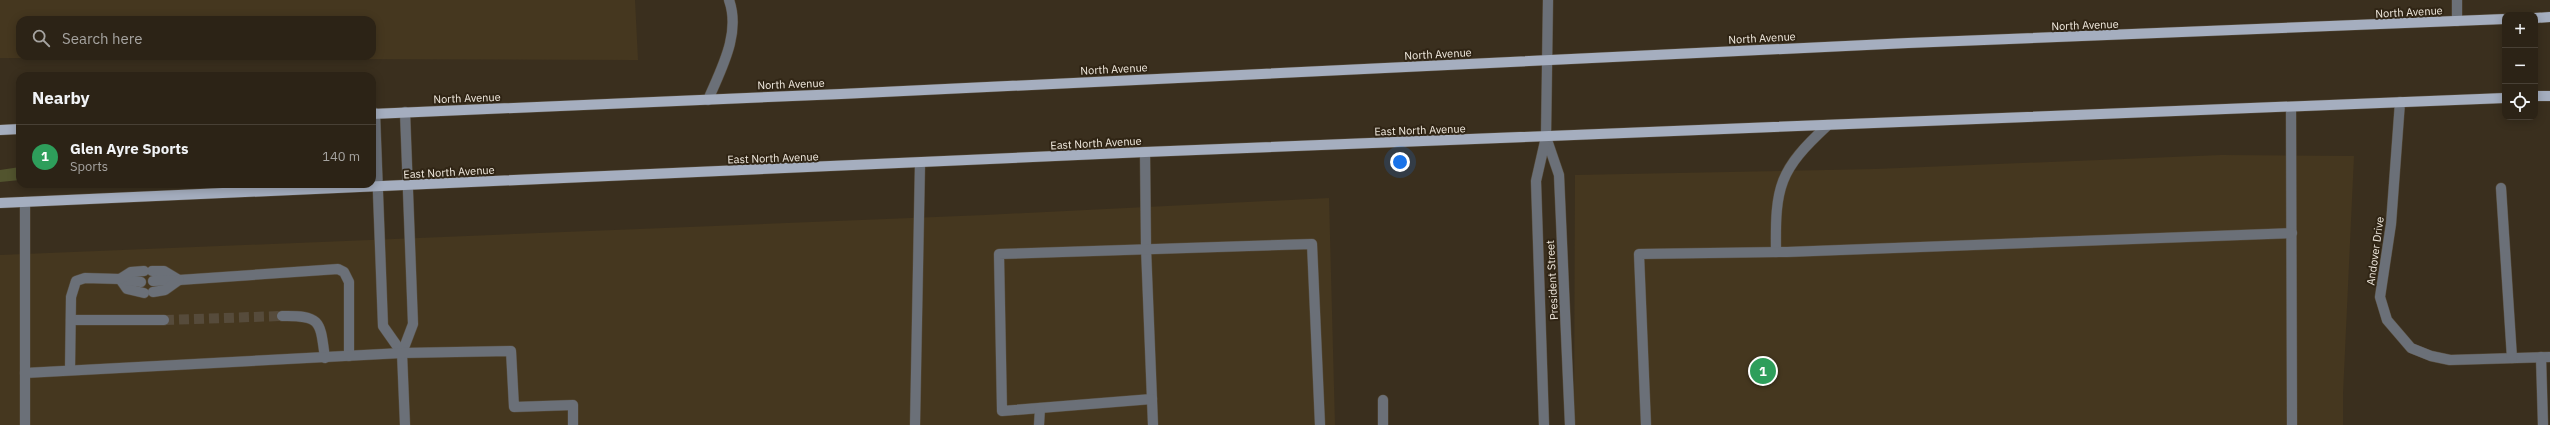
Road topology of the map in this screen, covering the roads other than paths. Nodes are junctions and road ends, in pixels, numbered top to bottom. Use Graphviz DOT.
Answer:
graph roads {
  1 [pos="729,0"];
  2 [pos="1548,0"];
  3 [pos="2456,0"];
  4 [pos="2550,17"];
  5 [pos="2538,18"];
  6 [pos="2502,19"];
  7 [pos="2458,21"];
  8 [pos="1547,61"];
  9 [pos="2538,96"];
  10 [pos="2550,96"];
  11 [pos="2502,98"];
  12 [pos="708,100"];
  13 [pos="2400,102"];
  14 [pos="2291,106"];
  15 [pos="405,112"];
  16 [pos="376,113"];
  17 [pos="1828,125"];
  18 [pos="16,129"];
  19 [pos="0,130"];
  20 [pos="1546,137"];
  21 [pos="1145,152"];
  22 [pos="376,162"];
  23 [pos="920,164"];
  24 [pos="408,185"];
  25 [pos="377,187"];
  26 [pos="354,188"];
  27 [pos="2501,188"];
  28 [pos="25,202"];
  29 [pos="0,203"];
  30 [pos="2292,233"];
  31 [pos="1146,248"];
  32 [pos="1776,252"];
  33 [pos="120,279"];
  34 [pos="179,280"];
  35 [pos="141,282"];
  36 [pos="282,316"];
  37 [pos="71,320"];
  38 [pos="164,320"];
  39 [pos="402,353"];
  40 [pos="350,356"];
  41 [pos="2545,357"];
  42 [pos="325,358"];
  43 [pos="2512,358"];
  44 [pos="70,370"];
  45 [pos="24,373"];
  46 [pos="1152,399"];
  47 [pos="1383,400"];
  48 [pos="1040,408"];
  49 [pos="24,425"];
  50 [pos="405,425"];
  51 [pos="573,425"];
  52 [pos="915,425"];
  53 [pos="1039,425"];
  54 [pos="1153,425"];
  55 [pos="1320,425"];
  56 [pos="1383,425"];
  57 [pos="1544,425"];
  58 [pos="1570,425"];
  59 [pos="1646,425"];
  60 [pos="2292,425"];
  61 [pos="2543,425"];
  1 -- 12 [label="street"];
  2 -- 8 [label="street, President Street"];
  3 -- 7 [label="street"];
  4 -- 5 [label="main road"];
  6 -- 7 [label="main road, North Avenue"];
  7 -- 8 [label="main road, North Avenue"];
  8 -- 12 [label="main road, North Avenue"];
  8 -- 20 [label="street, President Street"];
  9 -- 10 [label="main road"];
  11 -- 13 [label="main road"];
  12 -- 15 [label="main road, North Avenue"];
  13 -- 14 [label="main road"];
  13 -- 43 [label="street, Andover Drive"];
  14 -- 17 [label="main road"];
  14 -- 30 [label="street"];
  15 -- 16 [label="main road, North Avenue"];
  15 -- 24 [label="street"];
  17 -- 20 [label="main road"];
  17 -- 32 [label="street"];
  18 -- 19 [label="main road"];
  20 -- 21 [label="main road, East North Avenue"];
  20 -- 57 [label="street, President Street"];
  20 -- 58 [label="street, President Street"];
  21 -- 23 [label="main road, East North Avenue"];
  21 -- 31 [label="street"];
  22 -- 25 [label="street"];
  23 -- 24 [label="main road, East North Avenue"];
  23 -- 52 [label="street"];
  24 -- 25 [label="main road, East North Avenue"];
  24 -- 39 [label="street"];
  25 -- 39 [label="street"];
  26 -- 28 [label="main road, East North Avenue"];
  27 -- 43 [label="street"];
  28 -- 29 [label="main road, East North Avenue"];
  28 -- 45 [label="street"];
  30 -- 32 [label="street"];
  30 -- 60 [label="street"];
  31 -- 46 [label="street"];
  31 -- 48 [label="street"];
  31 -- 55 [label="street"];
  32 -- 59 [label="street"];
  33 -- 34 [label="street"];
  33 -- 34 [label="street"];
  33 -- 35 [label="street"];
  33 -- 37 [label="street"];
  34 -- 40 [label="street"];
  36 -- 42 [label="street"];
  37 -- 38 [label="street"];
  37 -- 44 [label="street"];
  39 -- 40 [label="street"];
  39 -- 50 [label="street"];
  39 -- 51 [label="street"];
  40 -- 42 [label="street"];
  41 -- 43 [label="street, Andover Drive"];
  41 -- 61 [label="street"];
  42 -- 44 [label="street"];
  44 -- 45 [label="street"];
  45 -- 49 [label="street"];
  46 -- 48 [label="street"];
  46 -- 54 [label="street"];
  47 -- 56 [label="street"];
  48 -- 53 [label="street"];
}
